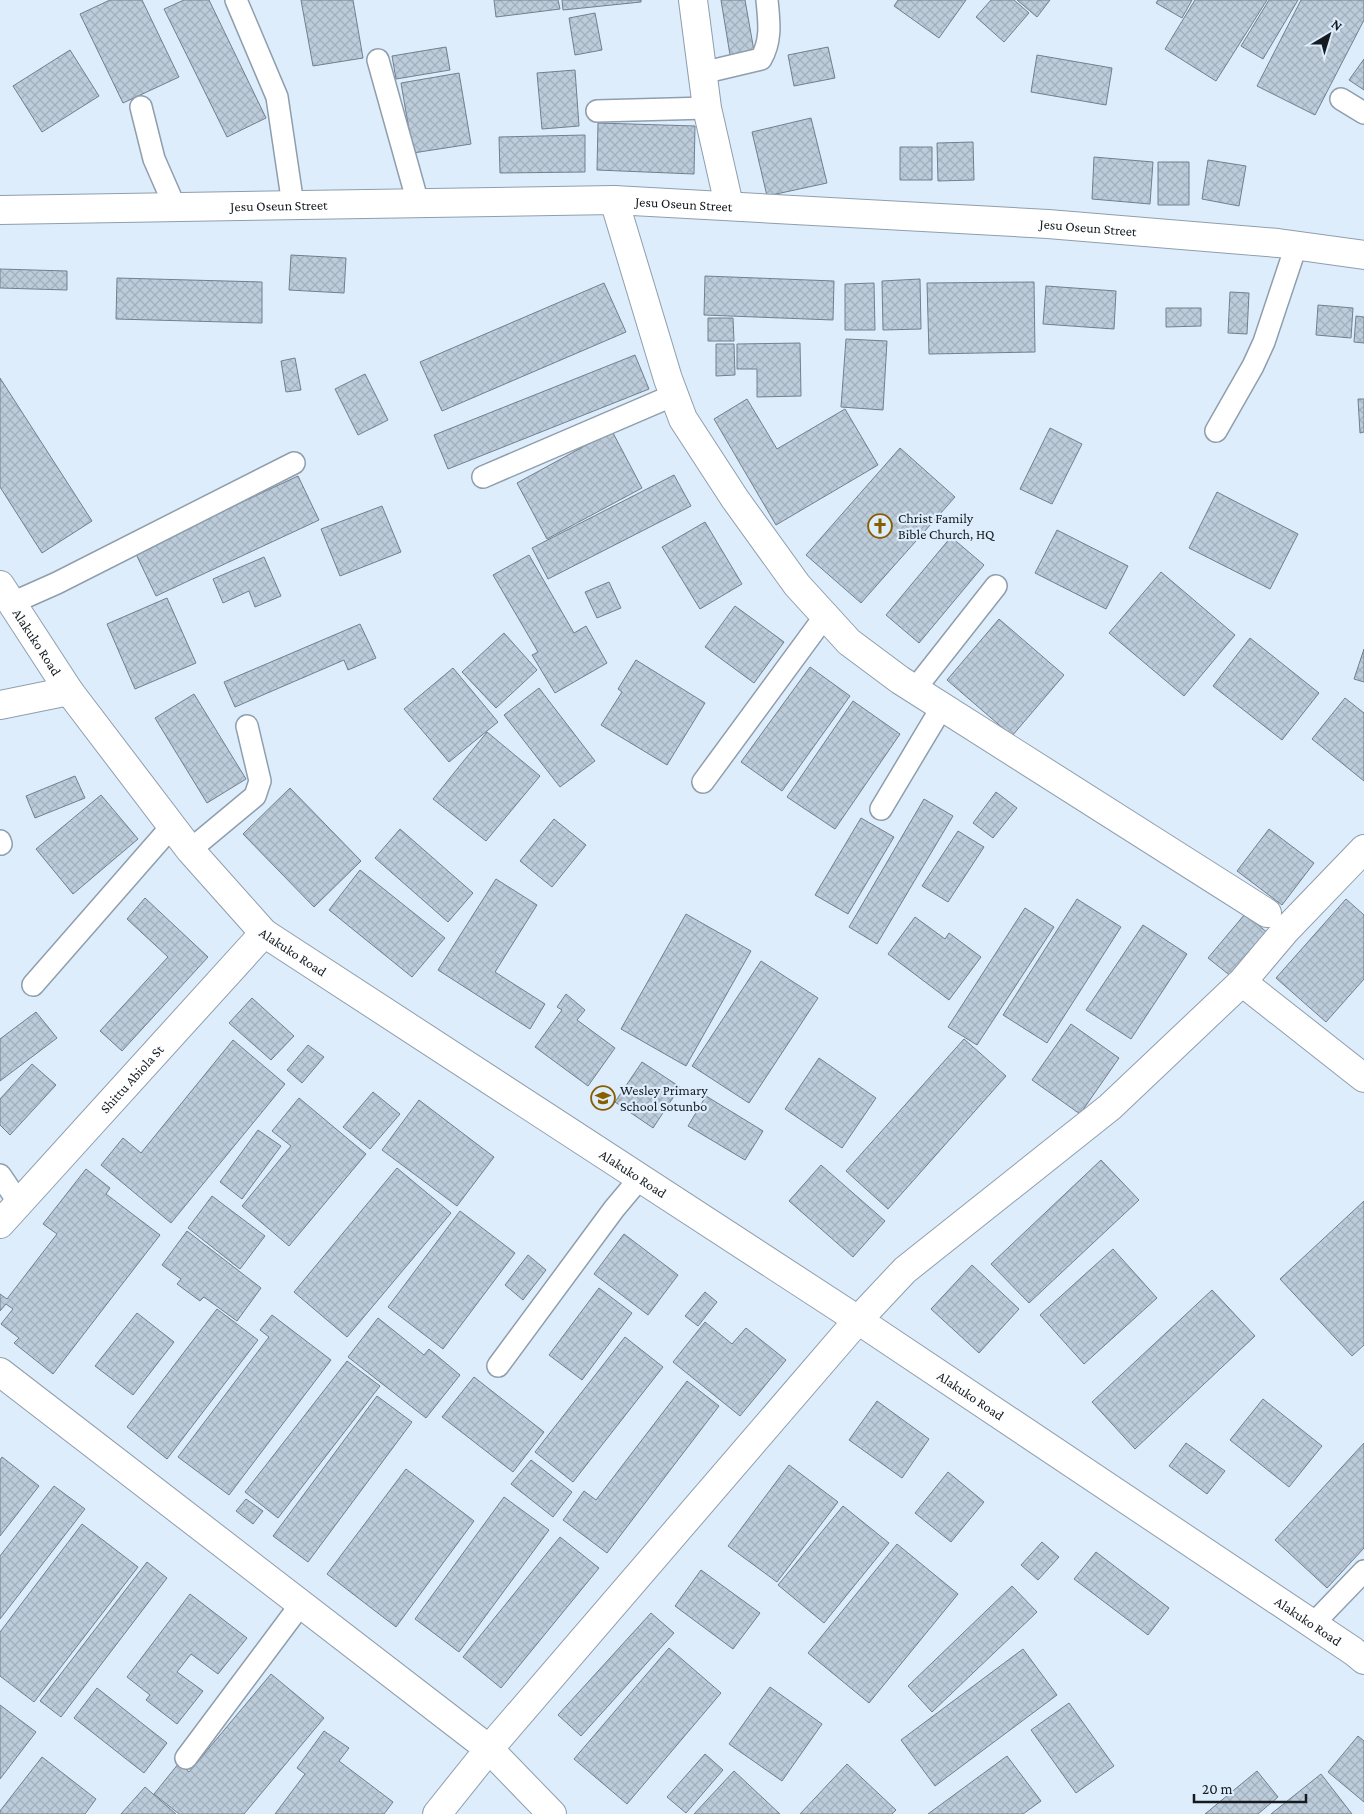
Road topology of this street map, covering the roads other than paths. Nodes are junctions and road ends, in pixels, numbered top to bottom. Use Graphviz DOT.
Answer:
graph roads {
  1 [pos="236,0"];
  2 [pos="693,0"];
  3 [pos="767,0"];
  4 [pos="378,60"];
  5 [pos="702,73"];
  6 [pos="1341,99"];
  7 [pos="141,106"];
  8 [pos="707,108"];
  9 [pos="597,111"];
  10 [pos="1364,113"];
  11 [pos="614,200"];
  12 [pos="418,203"];
  13 [pos="293,205"];
  14 [pos="728,205"];
  15 [pos="175,207"];
  16 [pos="0,210"];
  17 [pos="1296,246"];
  18 [pos="1364,255"];
  19 [pos="674,395"];
  20 [pos="1216,431"];
  21 [pos="294,463"];
  22 [pos="483,477"];
  23 [pos="996,586"];
  24 [pos="6,594"];
  25 [pos="825,616"];
  26 [pos="915,689"];
  27 [pos="69,691"];
  28 [pos="0,705"];
  29 [pos="942,707"];
  30 [pos="247,726"];
  31 [pos="703,782"];
  32 [pos="881,809"];
  33 [pos="172,826"];
  34 [pos="1364,849"];
  35 [pos="190,850"];
  36 [pos="1267,914"];
  37 [pos="264,933"];
  38 [pos="1242,982"];
  39 [pos="33,985"];
  40 [pos="1364,1078"];
  41 [pos="0,1176"];
  42 [pos="640,1178"];
  43 [pos="5,1217"];
  44 [pos="858,1320"];
  45 [pos="498,1366"];
  46 [pos="0,1372"];
  47 [pos="1364,1571"];
  48 [pos="301,1604"];
  49 [pos="1313,1624"];
  50 [pos="1364,1660"];
  51 [pos="488,1749"];
  52 [pos="186,1758"];
  53 [pos="437,1814"];
  54 [pos="552,1814"];
  1 -- 13 [label="lane"];
  2 -- 5 [label="street"];
  3 -- 5 [label="lane"];
  4 -- 12 [label="lane"];
  5 -- 8 [label="street"];
  6 -- 10 [label="lane"];
  7 -- 15 [label="lane"];
  8 -- 9 [label="lane"];
  8 -- 14 [label="street"];
  11 -- 12 [label="street, Jesu Oseun Street"];
  11 -- 14 [label="street, Jesu Oseun Street"];
  11 -- 19 [label="street"];
  12 -- 13 [label="street, Jesu Oseun Street"];
  13 -- 15 [label="street, Jesu Oseun Street"];
  14 -- 17 [label="street, Jesu Oseun Street"];
  15 -- 16 [label="street, Jesu Oseun Street"];
  17 -- 18 [label="street, Jesu Oseun Street"];
  17 -- 20 [label="lane"];
  19 -- 22 [label="lane"];
  19 -- 25 [label="street"];
  21 -- 24 [label="lane"];
  23 -- 26 [label="lane"];
  24 -- 27 [label="street, Alakuko Road"];
  25 -- 26 [label="street"];
  25 -- 31 [label="lane"];
  26 -- 29 [label="street"];
  27 -- 28 [label="street"];
  27 -- 33 [label="street, Alakuko Road"];
  29 -- 32 [label="lane"];
  29 -- 36 [label="street"];
  30 -- 35 [label="lane"];
  33 -- 35 [label="street, Alakuko Road"];
  33 -- 39 [label="lane"];
  34 -- 38 [label="street"];
  35 -- 37 [label="street, Alakuko Road"];
  37 -- 42 [label="street, Alakuko Road"];
  37 -- 43 [label="street, Shittu Abiola St"];
  38 -- 40 [label="street"];
  38 -- 44 [label="street"];
  41 -- 43 [label="lane"];
  42 -- 44 [label="street, Alakuko Road"];
  42 -- 45 [label="lane"];
  44 -- 49 [label="street, Alakuko Road"];
  44 -- 51 [label="street"];
  46 -- 48 [label="street"];
  47 -- 49 [label="lane"];
  48 -- 51 [label="street"];
  48 -- 52 [label="lane"];
  49 -- 50 [label="street, Alakuko Road"];
  51 -- 53 [label="street"];
  51 -- 54 [label="street"];
}
